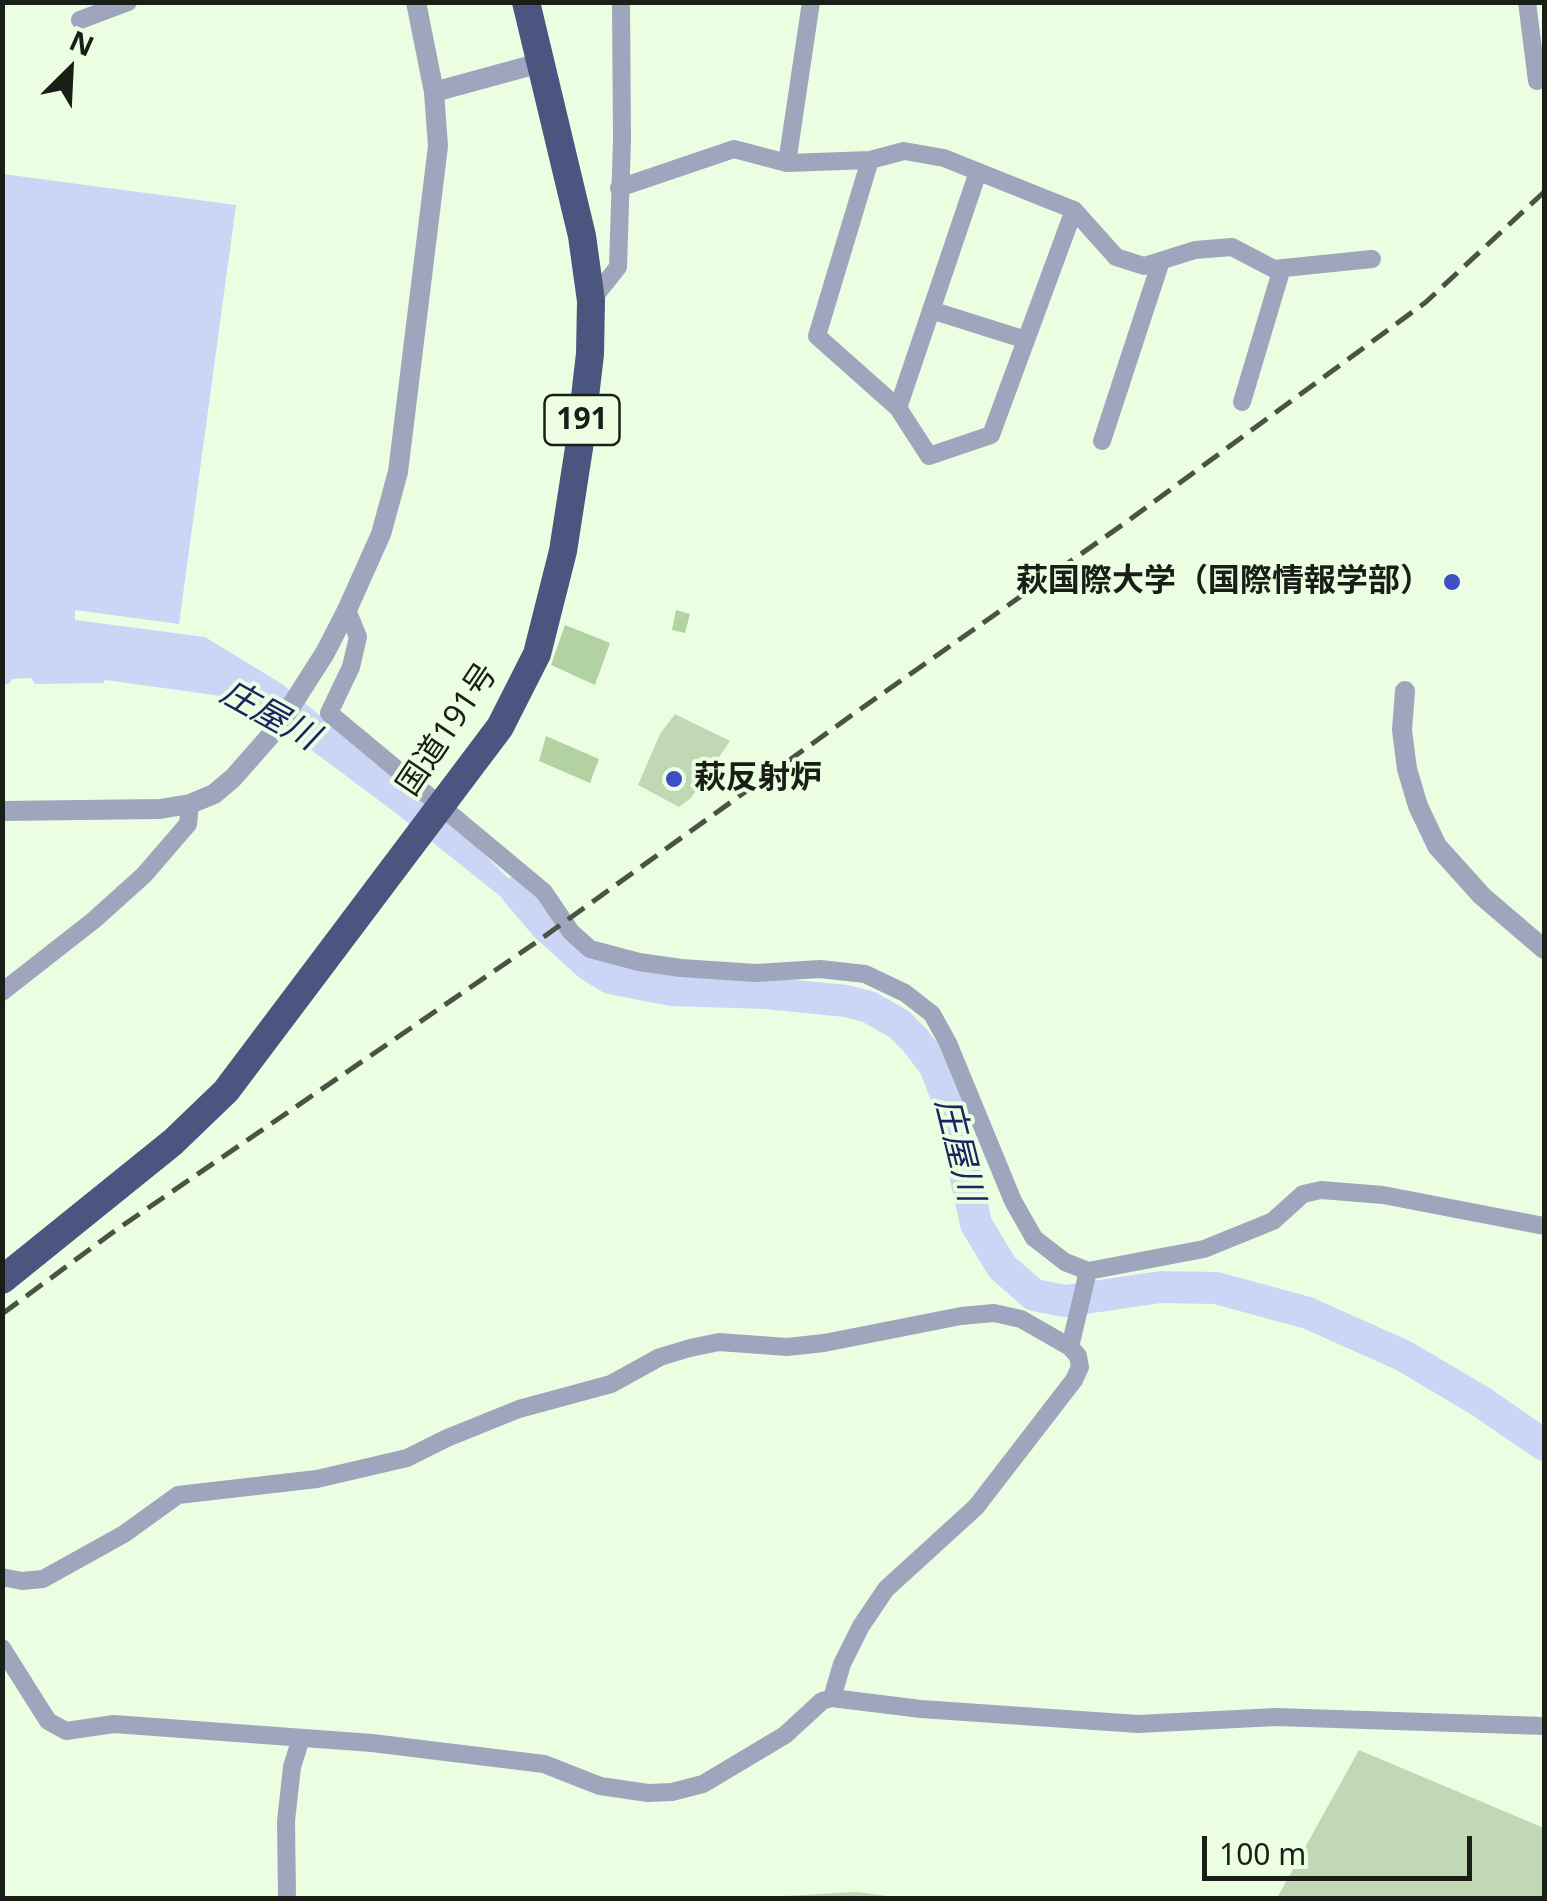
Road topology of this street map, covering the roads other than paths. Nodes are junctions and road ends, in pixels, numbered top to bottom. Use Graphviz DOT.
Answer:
graph roads {
  1 [pos="128,2"];
  2 [pos="416,2"];
  3 [pos="526,2"];
  4 [pos="621,2"];
  5 [pos="811,2"];
  6 [pos="1527,2"];
  7 [pos="80,20"];
  8 [pos="540,63"];
  9 [pos="1537,81"];
  10 [pos="434,92"];
  11 [pos="870,160"];
  12 [pos="787,163"];
  13 [pos="978,172"];
  14 [pos="619,188"];
  15 [pos="1074,210"];
  16 [pos="1372,259"];
  17 [pos="1161,261"];
  18 [pos="1282,268"];
  19 [pos="591,301"];
  20 [pos="931,310"];
  21 [pos="1026,340"];
  22 [pos="1242,402"];
  23 [pos="898,408"];
  24 [pos="1102,441"];
  25 [pos="347,610"];
  26 [pos="1406,691"];
  27 [pos="190,804"];
  28 [pos="438,808"];
  29 [pos="2,811"];
  30 [pos="1544,949"];
  31 [pos="2,992"];
  32 [pos="1544,1226"];
  33 [pos="1088,1271"];
  34 [pos="2,1280"];
  35 [pos="1070,1347"];
  36 [pos="2,1577"];
  37 [pos="2,1648"];
  38 [pos="832,1698"];
  39 [pos="1544,1726"];
  40 [pos="301,1738"];
  41 [pos="287,1898"];
  1 -- 7 [label="street"];
  2 -- 10 [label="street"];
  3 -- 8 [label="highway, 国道191号 / 191"];
  4 -- 14 [label="street"];
  5 -- 12 [label="street"];
  6 -- 9 [label="street"];
  8 -- 10 [label="street"];
  8 -- 19 [label="highway, 国道191号 / 191"];
  10 -- 25 [label="street"];
  11 -- 12 [label="street"];
  11 -- 13 [label="street"];
  11 -- 23 [label="street"];
  12 -- 14 [label="street"];
  13 -- 15 [label="street"];
  13 -- 20 [label="street"];
  14 -- 19 [label="street"];
  15 -- 17 [label="street"];
  15 -- 21 [label="street"];
  16 -- 18 [label="street"];
  17 -- 18 [label="street"];
  17 -- 24 [label="street"];
  18 -- 22 [label="street"];
  19 -- 28 [label="highway, 国道191号 / 191"];
  20 -- 21 [label="street"];
  20 -- 23 [label="street"];
  21 -- 23 [label="street"];
  25 -- 27 [label="street"];
  25 -- 28 [label="street"];
  26 -- 30 [label="street"];
  27 -- 29 [label="street"];
  27 -- 31 [label="street"];
  28 -- 33 [label="street"];
  28 -- 34 [label="highway, 国道191号 / 191"];
  32 -- 33 [label="street"];
  33 -- 35 [label="street"];
  35 -- 36 [label="street"];
  35 -- 38 [label="street"];
  37 -- 40 [label="street"];
  38 -- 39 [label="street"];
  38 -- 40 [label="street"];
  40 -- 41 [label="street"];
}
